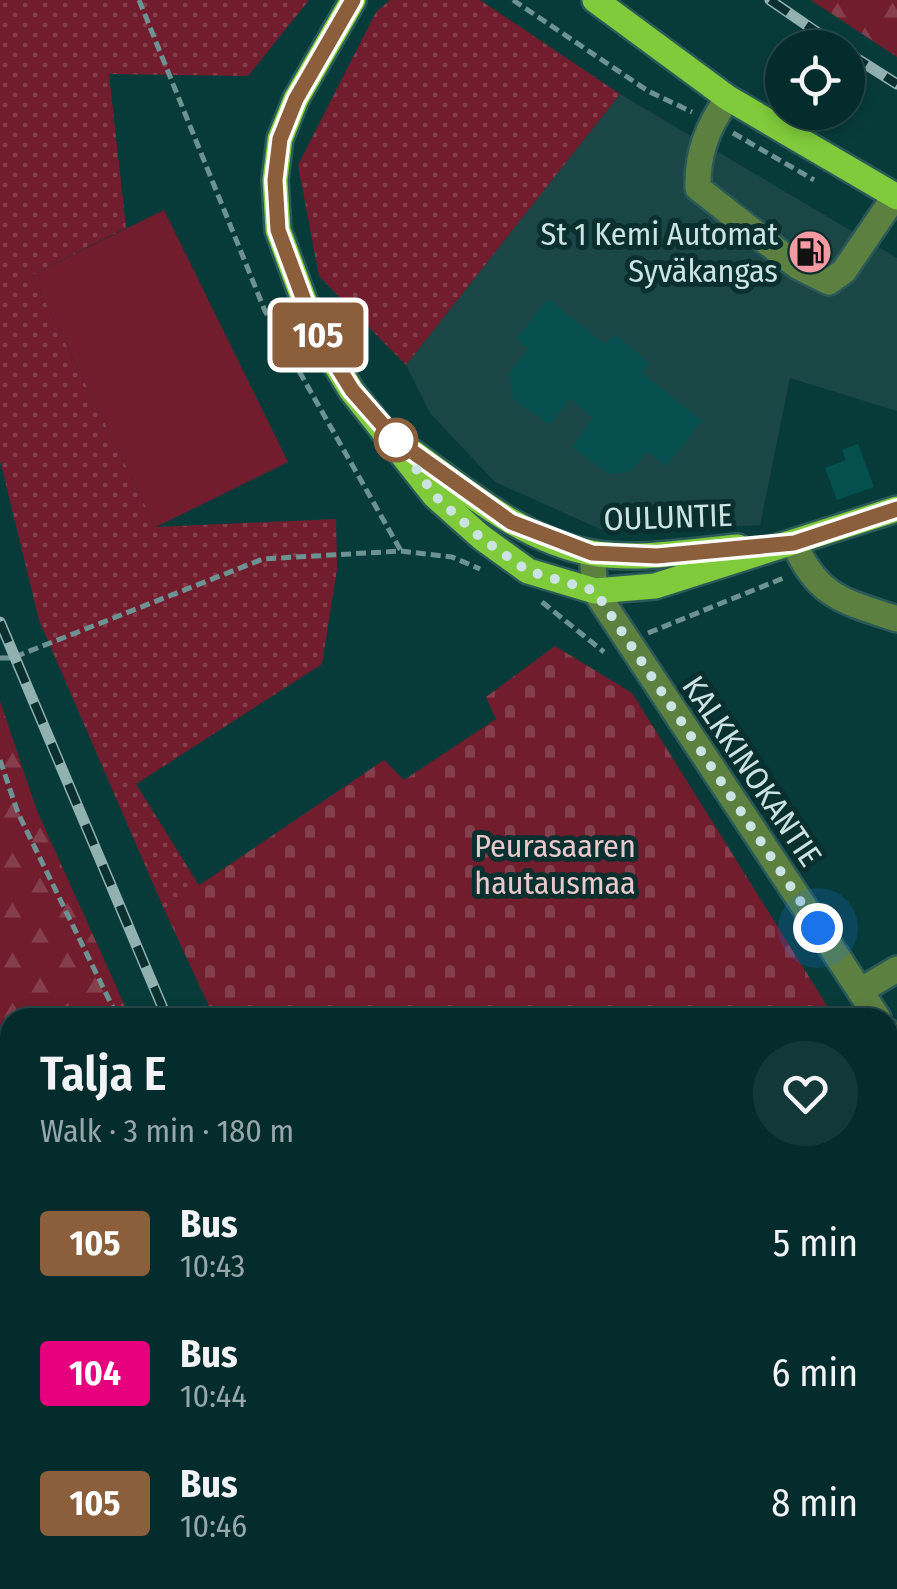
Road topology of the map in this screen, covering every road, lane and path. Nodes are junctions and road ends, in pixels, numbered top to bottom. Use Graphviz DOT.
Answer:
graph roads {
  1 [pos="139,0"];
  2 [pos="353,0"];
  3 [pos="595,0"];
  4 [pos="728,98"];
  5 [pos="896,197"];
  6 [pos="396,440"];
  7 [pos="897,509"];
  8 [pos="794,543"];
  9 [pos="592,553"];
  10 [pos="806,569"];
  11 [pos="595,591"];
  12 [pos="897,619"];
  13 [pos="647,633"];
  14 [pos="0,658"];
  15 [pos="0,760"];
  16 [pos="897,969"];
  17 [pos="860,991"];
  18 [pos="113,1008"];
  19 [pos="871,1008"];
  1 -- 14 [label="path"];
  2 -- 6 [label="main road, OULUNTIE"];
  3 -- 4 [label="main road"];
  4 -- 5 [label="main road"];
  4 -- 5 [label="street"];
  6 -- 9 [label="main road, OULUNTIE"];
  6 -- 11 [label="main road, OULUNTIE"];
  7 -- 8 [label="main road, OULUNTIE"];
  8 -- 9 [label="main road, OULUNTIE"];
  8 -- 10 [label="street"];
  8 -- 11 [label="main road, OULUNTIE"];
  9 -- 11 [label="street, KALKKINOKANTIE"];
  10 -- 12 [label="street"];
  10 -- 13 [label="path"];
  11 -- 17 [label="street, KALKKINOKANTIE"];
  15 -- 18 [label="path"];
  16 -- 17 [label="street"];
  17 -- 19 [label="street, KALKKINOKANTIE"];
}
